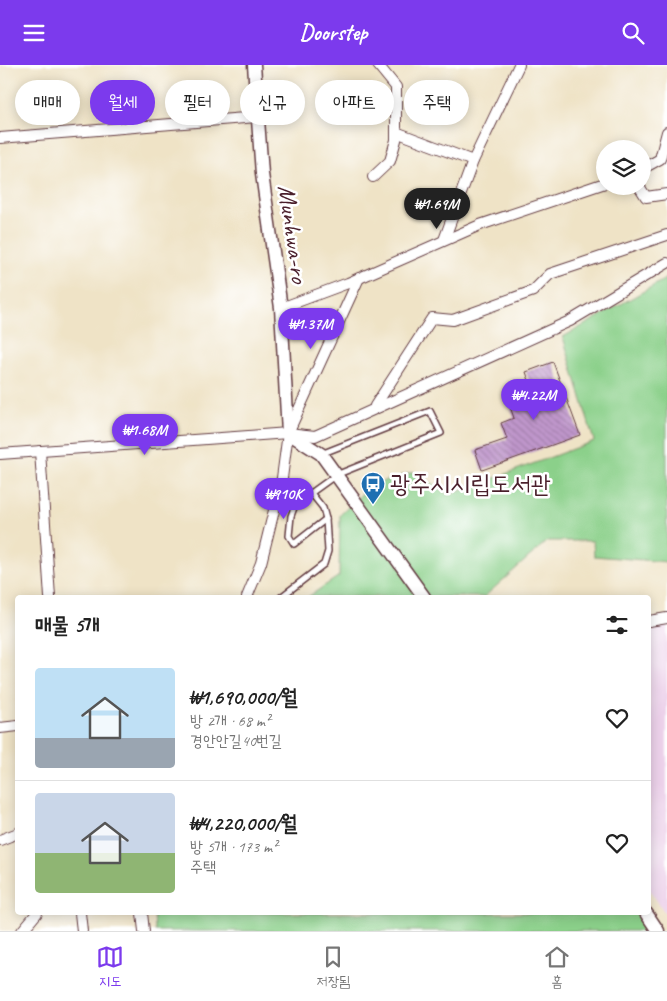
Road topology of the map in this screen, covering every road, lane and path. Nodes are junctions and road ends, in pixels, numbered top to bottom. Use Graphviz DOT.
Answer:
graph roads {
  1 [pos="254,65"];
  2 [pos="378,65"];
  3 [pos="519,65"];
  4 [pos="255,80"];
  5 [pos="240,118"];
  6 [pos="259,125"];
  7 [pos="396,132"];
  8 [pos="667,132"];
  9 [pos="0,138"];
  10 [pos="473,161"];
  11 [pos="664,162"];
  12 [pos="651,166"];
  13 [pos="373,177"];
  14 [pos="596,186"];
  15 [pos="667,194"];
  16 [pos="645,195"];
  17 [pos="667,235"];
  18 [pos="444,240"];
  19 [pos="667,263"];
  20 [pos="359,278"];
  21 [pos="281,308"];
  22 [pos="375,407"];
  23 [pos="288,433"];
  24 [pos="40,451"];
  25 [pos="0,454"];
  26 [pos="321,454"];
  27 [pos="336,475"];
  28 [pos="311,493"];
  29 [pos="326,519"];
  30 [pos="50,595"];
  31 [pos="248,595"];
  32 [pos="284,595"];
  33 [pos="423,595"];
  34 [pos="667,618"];
  35 [pos="651,621"];
  36 [pos="15,726"];
  37 [pos="0,728"];
  38 [pos="15,834"];
  39 [pos="0,840"];
  40 [pos="35,915"];
  41 [pos="80,915"];
  42 [pos="142,915"];
  43 [pos="647,915"];
  44 [pos="22,931"];
  45 [pos="82,931"];
  46 [pos="144,931"];
  47 [pos="658,931"];
  1 -- 4 [label="street, Munhwa-ro"];
  2 -- 7 [label="street"];
  3 -- 10 [label="street"];
  5 -- 9 [label="street"];
  6 -- 21 [label="street, Munhwa-ro"];
  7 -- 10 [label="street"];
  7 -- 13 [label="street"];
  8 -- 11 [label="street"];
  10 -- 18 [label="street"];
  11 -- 12 [label="street"];
  14 -- 18 [label="street"];
  15 -- 16 [label="street"];
  17 -- 22 [label="street"];
  18 -- 20 [label="street"];
  19 -- 22 [label="street"];
  20 -- 21 [label="street"];
  20 -- 23 [label="street"];
  21 -- 23 [label="street, Munhwa-ro"];
  22 -- 23 [label="street"];
  23 -- 24 [label="street"];
  23 -- 26 [label="street"];
  23 -- 31 [label="street"];
  24 -- 25 [label="street"];
  24 -- 30 [label="street"];
  26 -- 27 [label="street"];
  26 -- 27 [label="lane"];
  27 -- 28 [label="lane"];
  27 -- 33 [label="street"];
  28 -- 29 [label="lane"];
  28 -- 29 [label="lane"];
  29 -- 32 [label="lane"];
  34 -- 35 [label="street"];
  36 -- 37 [label="street"];
  38 -- 39 [label="street"];
  40 -- 44 [label="street"];
  41 -- 45 [label="street"];
  42 -- 46 [label="street"];
  43 -- 47 [label="street"];
}
